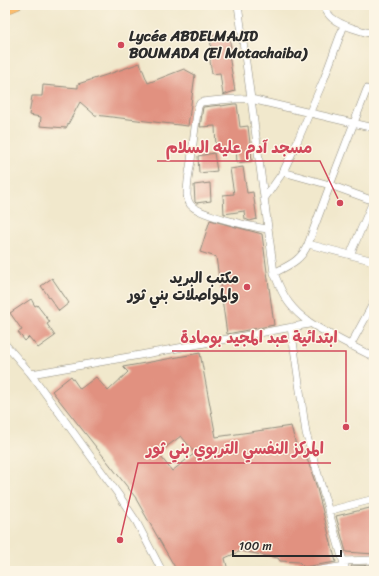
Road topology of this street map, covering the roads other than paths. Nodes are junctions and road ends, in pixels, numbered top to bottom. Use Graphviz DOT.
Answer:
graph roads {
  1 [pos="17,5"];
  2 [pos="323,5"];
  3 [pos="238,6"];
  4 [pos="5,10"];
  5 [pos="344,25"];
  6 [pos="374,34"];
  7 [pos="367,89"];
  8 [pos="251,99"];
  9 [pos="310,113"];
  10 [pos="354,123"];
  11 [pos="374,128"];
  12 [pos="283,172"];
  13 [pos="330,185"];
  14 [pos="264,199"];
  15 [pos="374,201"];
  16 [pos="268,229"];
  17 [pos="308,244"];
  18 [pos="350,256"];
  19 [pos="374,261"];
  20 [pos="274,273"];
  21 [pos="374,302"];
  22 [pos="309,324"];
  23 [pos="290,327"];
  24 [pos="5,344"];
  25 [pos="350,346"];
  26 [pos="374,357"];
  27 [pos="31,374"];
  28 [pos="374,499"];
  29 [pos="328,511"];
  30 [pos="374,560"];
  31 [pos="345,566"];
  32 [pos="162,571"];
  33 [pos="314,571"];
  1 -- 4 [label="main road"];
  2 -- 5 [label="street"];
  3 -- 8 [label="street"];
  5 -- 6 [label="street"];
  5 -- 9 [label="street"];
  7 -- 10 [label="street"];
  8 -- 9 [label="street"];
  8 -- 14 [label="street"];
  8 -- 16 [label="street"];
  9 -- 10 [label="street"];
  9 -- 12 [label="street"];
  10 -- 11 [label="street"];
  10 -- 13 [label="street"];
  12 -- 13 [label="street"];
  12 -- 14 [label="street"];
  13 -- 15 [label="street"];
  13 -- 17 [label="street"];
  14 -- 16 [label="street"];
  15 -- 18 [label="street"];
  16 -- 20 [label="street"];
  17 -- 18 [label="street"];
  17 -- 20 [label="street"];
  18 -- 19 [label="street"];
  20 -- 22 [label="street"];
  21 -- 25 [label="street"];
  22 -- 23 [label="street"];
  22 -- 25 [label="street"];
  23 -- 27 [label="street"];
  23 -- 29 [label="street"];
  24 -- 27 [label="street"];
  25 -- 26 [label="street"];
  27 -- 32 [label="street"];
  28 -- 29 [label="street"];
  29 -- 31 [label="street"];
  30 -- 31 [label="street"];
  31 -- 33 [label="street"];
}
